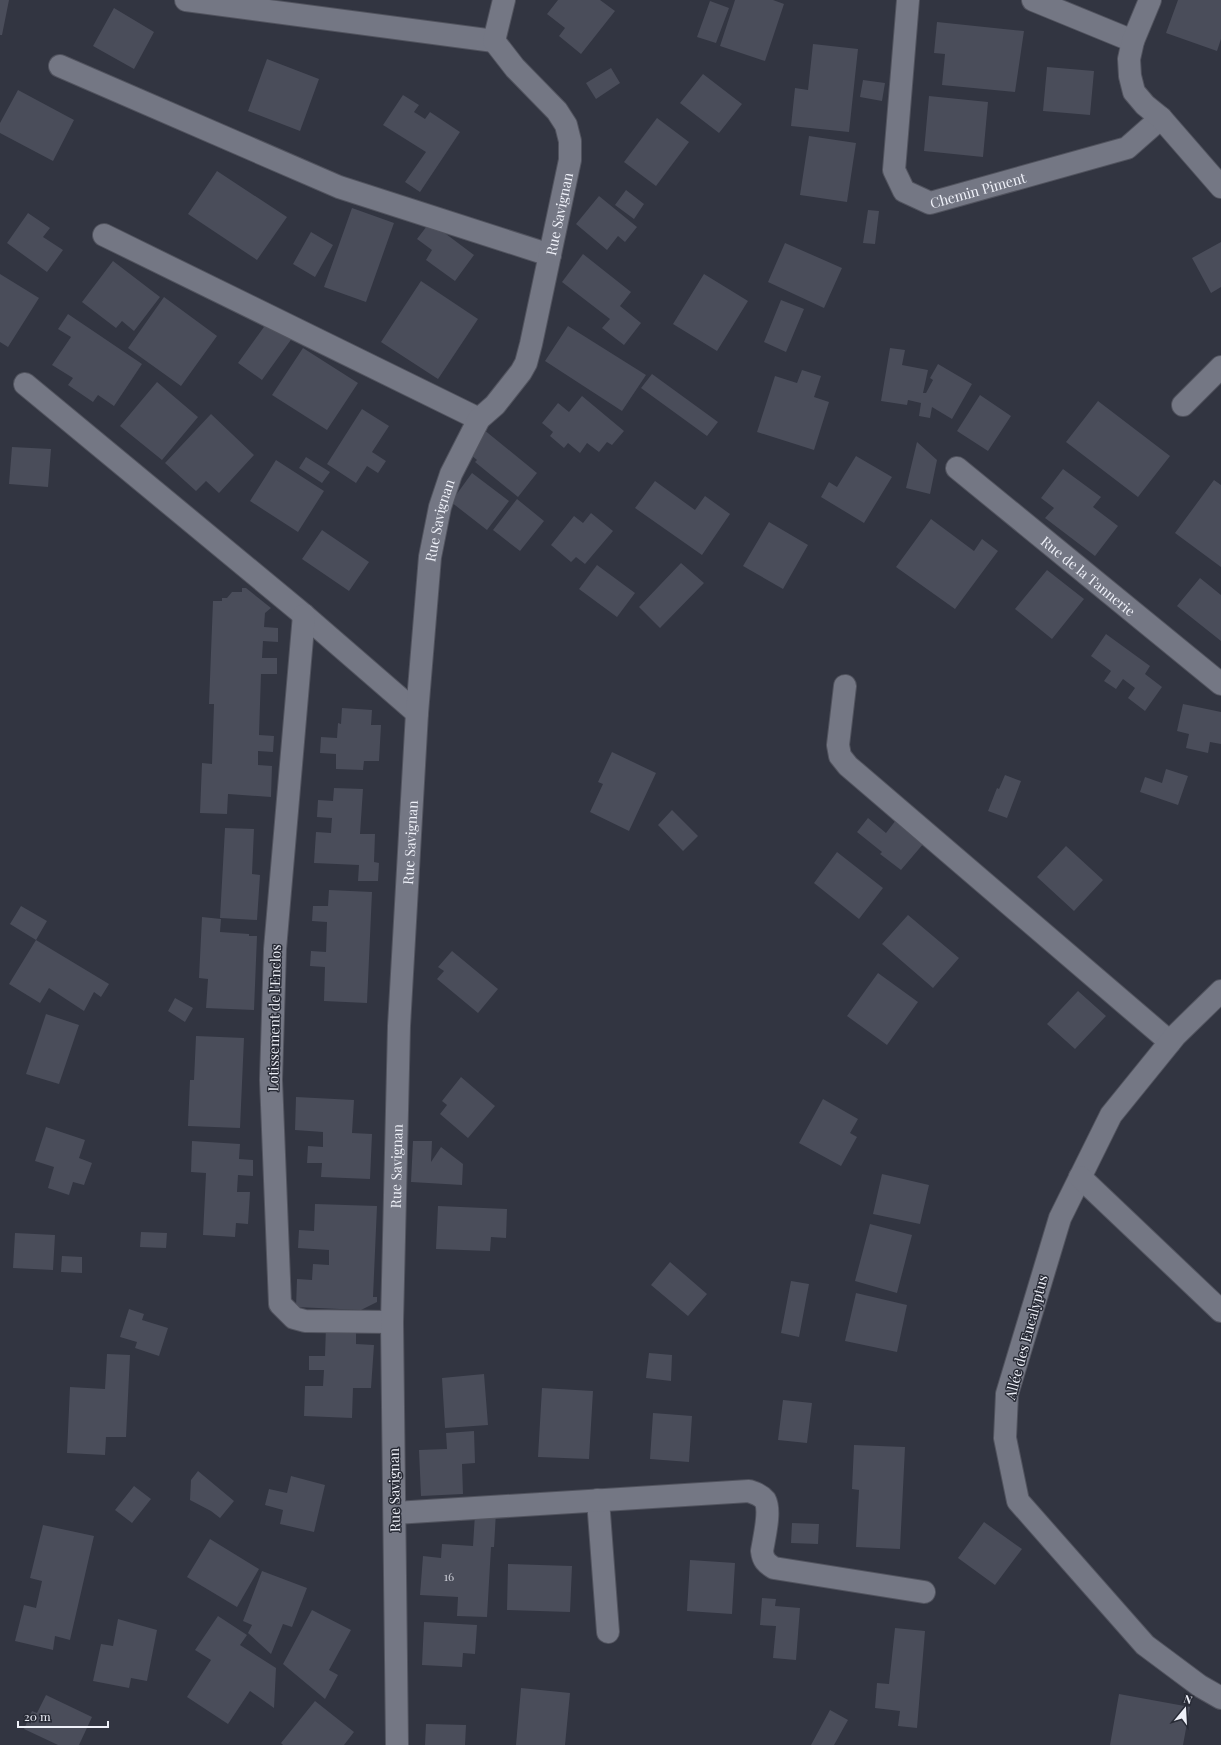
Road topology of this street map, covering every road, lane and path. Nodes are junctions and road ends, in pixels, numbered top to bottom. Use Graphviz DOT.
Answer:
graph roads {
  1 [pos="186,0"];
  2 [pos="504,0"];
  3 [pos="908,0"];
  4 [pos="1034,0"];
  5 [pos="1150,0"];
  6 [pos="494,41"];
  7 [pos="1133,41"];
  8 [pos="60,66"];
  9 [pos="1161,118"];
  10 [pos="1221,187"];
  11 [pos="104,234"];
  12 [pos="550,255"];
  13 [pos="1221,367"];
  14 [pos="25,384"];
  15 [pos="1183,405"];
  16 [pos="479,419"];
  17 [pos="957,468"];
  18 [pos="304,615"];
  19 [pos="1221,684"];
  20 [pos="845,686"];
  21 [pos="417,713"];
  22 [pos="1221,991"];
  23 [pos="1170,1042"];
  24 [pos="1080,1177"];
  25 [pos="1221,1311"];
  26 [pos="392,1322"];
  27 [pos="598,1500"];
  28 [pos="395,1513"];
  29 [pos="924,1592"];
  30 [pos="608,1632"];
  31 [pos="1221,1698"];
  32 [pos="397,1745"];
  1 -- 6 [label="street"];
  2 -- 6 [label="street"];
  3 -- 9 [label="street, Chemin Piment"];
  4 -- 7 [label="street"];
  5 -- 7 [label="street"];
  6 -- 12 [label="street, Rue Savignan"];
  7 -- 9 [label="street"];
  8 -- 12 [label="street"];
  9 -- 10 [label="street"];
  11 -- 16 [label="street"];
  12 -- 16 [label="street, Rue Savignan"];
  13 -- 15 [label="street"];
  14 -- 18 [label="street"];
  16 -- 21 [label="street, Rue Savignan"];
  17 -- 19 [label="street, Rue de la Tannerie"];
  18 -- 21 [label="street"];
  18 -- 26 [label="street, Lotissement de l'Enclos"];
  20 -- 23 [label="street"];
  21 -- 26 [label="street, Rue Savignan"];
  22 -- 23 [label="street, Allée des Eucalyptus"];
  23 -- 24 [label="street, Allée des Eucalyptus"];
  24 -- 25 [label="street"];
  24 -- 31 [label="street, Allée des Eucalyptus"];
  26 -- 28 [label="street, Rue Savignan"];
  27 -- 28 [label="street"];
  27 -- 29 [label="street"];
  27 -- 30 [label="street"];
  28 -- 32 [label="street, Rue Savignan"];
}
